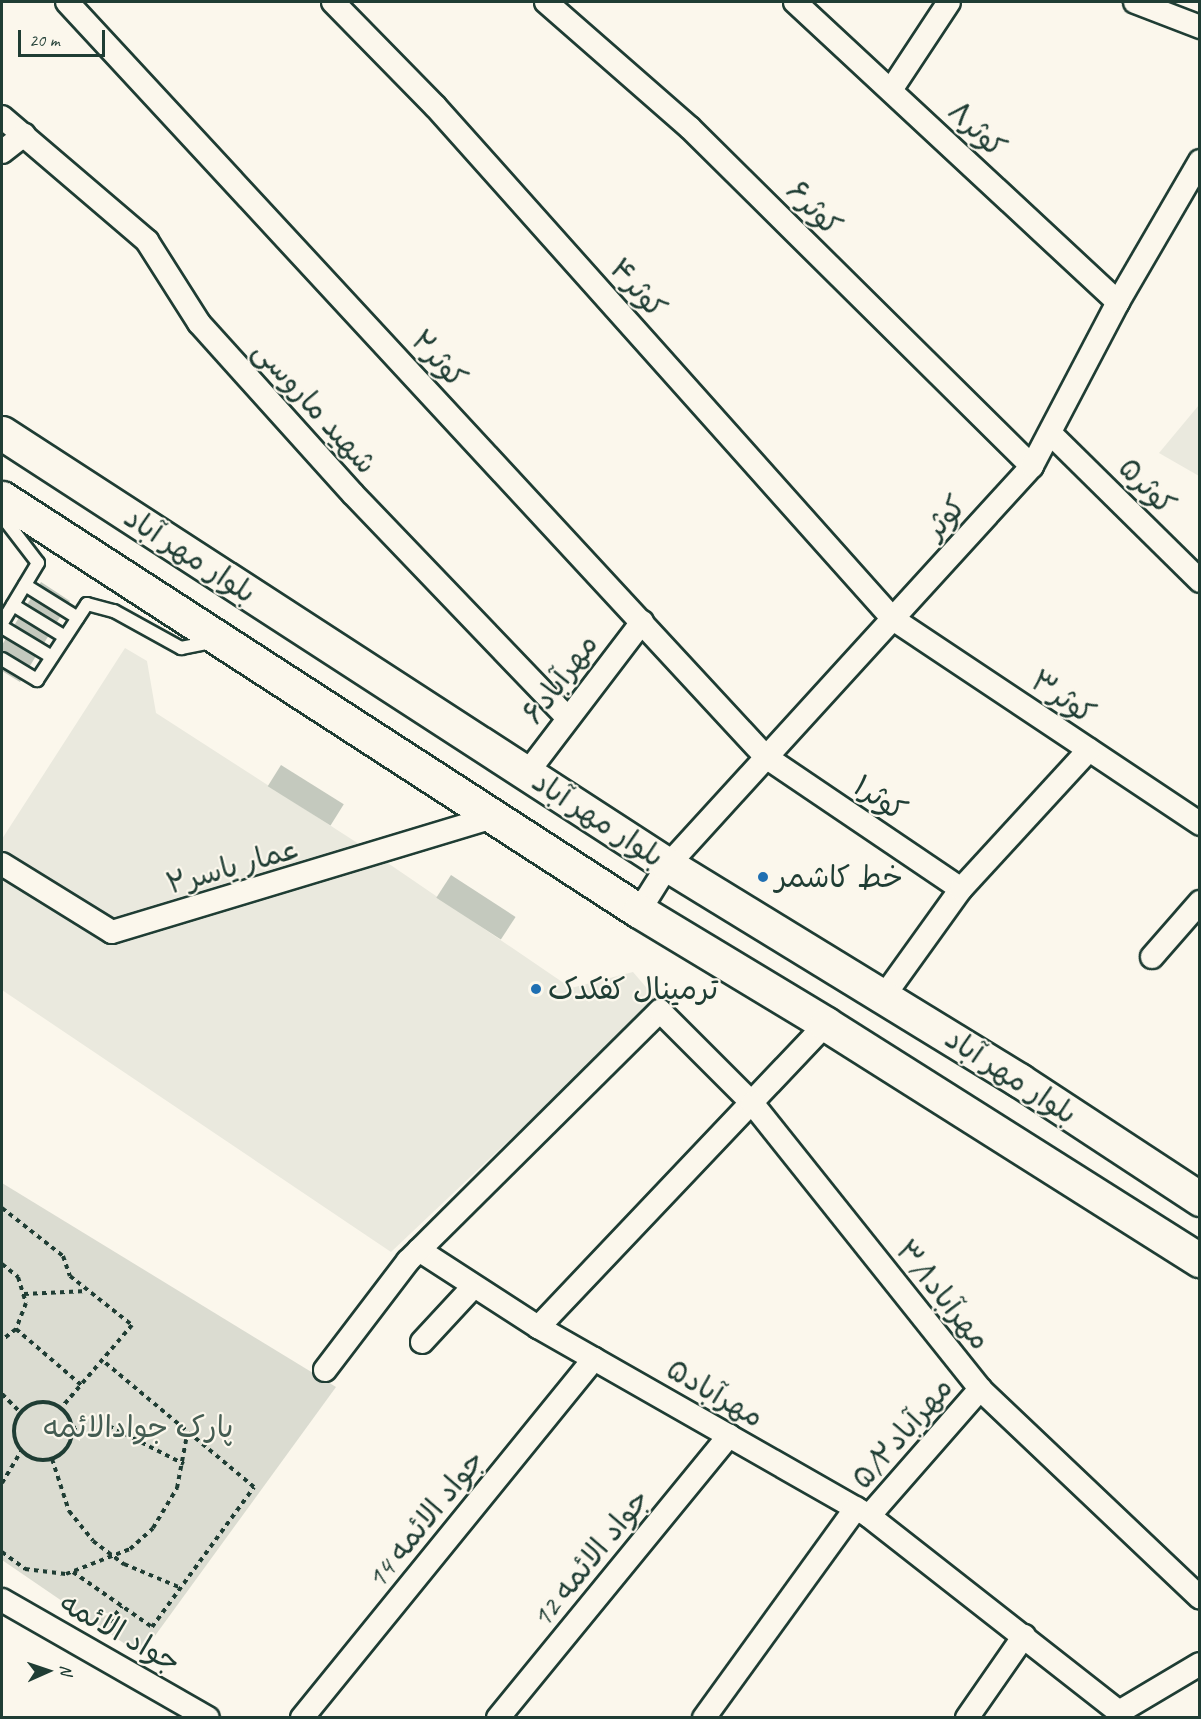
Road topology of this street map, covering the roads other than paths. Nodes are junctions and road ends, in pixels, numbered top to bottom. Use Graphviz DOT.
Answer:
graph roads {
  1 [pos="67,2"];
  2 [pos="333,2"];
  3 [pos="546,2"];
  4 [pos="795,2"];
  5 [pos="949,2"];
  6 [pos="1144,3"];
  7 [pos="1200,27"];
  8 [pos="891,90"];
  9 [pos="2,117"];
  10 [pos="24,135"];
  11 [pos="2,152"];
  12 [pos="1200,161"];
  13 [pos="1118,302"];
  14 [pos="2,433"];
  15 [pos="1051,434"];
  16 [pos="1032,466"];
  17 [pos="2,498"];
  18 [pos="2,516"];
  19 [pos="1200,581"];
  20 [pos="25,585"];
  21 [pos="13,605"];
  22 [pos="78,618"];
  23 [pos="892,619"];
  24 [pos="642,622"];
  25 [pos="2,625"];
  26 [pos="65,637"];
  27 [pos="221,640"];
  28 [pos="52,657"];
  29 [pos="2,659"];
  30 [pos="568,718"];
  31 [pos="1089,750"];
  32 [pos="766,757"];
  33 [pos="526,773"];
  34 [pos="494,817"];
  35 [pos="1200,824"];
  36 [pos="2,864"];
  37 [pos="668,865"];
  38 [pos="961,889"];
  39 [pos="1200,902"];
  40 [pos="639,911"];
  41 [pos="1152,957"];
  42 [pos="884,996"];
  43 [pos="826,1024"];
  44 [pos="752,1103"];
  45 [pos="1200,1199"];
  46 [pos="418,1250"];
  47 [pos="1200,1260"];
  48 [pos="473,1287"];
  49 [pos="537,1327"];
  50 [pos="422,1342"];
  51 [pos="594,1359"];
  52 [pos="326,1370"];
  53 [pos="980,1389"];
  54 [pos="729,1436"];
  55 [pos="863,1512"];
  56 [pos="1200,1598"];
  57 [pos="2,1600"];
  58 [pos="1024,1636"];
  59 [pos="1200,1664"];
  60 [pos="208,1718"];
  61 [pos="302,1718"];
  62 [pos="498,1718"];
  63 [pos="704,1718"];
  64 [pos="967,1718"];
  1 -- 24 [label="street, کوثر۲"];
  2 -- 23 [label="street, کوثر۴"];
  3 -- 16 [label="street, کوثر۶"];
  4 -- 8 [label="street, کوثر۸"];
  5 -- 8 [label="street"];
  6 -- 7 [label="street"];
  8 -- 13 [label="street, کوثر۸"];
  9 -- 10 [label="street, شهید ماروسی"];
  10 -- 11 [label="street"];
  10 -- 30 [label="street, شهید ماروسی"];
  12 -- 13 [label="street, کوثر"];
  13 -- 15 [label="street, کوثر"];
  14 -- 33 [label="main road, بلوار مهر آباد"];
  15 -- 16 [label="street, کوثر"];
  15 -- 19 [label="street, کوثر۵"];
  16 -- 23 [label="street, کوثر"];
  17 -- 27 [label="main road, بلوار مهر آباد"];
  18 -- 20 [label="lane"];
  20 -- 21 [label="lane"];
  20 -- 22 [label="lane"];
  21 -- 25 [label="lane"];
  21 -- 26 [label="lane"];
  22 -- 26 [label="lane"];
  22 -- 27 [label="lane"];
  23 -- 31 [label="street, کوثر۳"];
  23 -- 32 [label="street, کوثر"];
  24 -- 30 [label="street, مهرآباد۶"];
  24 -- 32 [label="street, کوثر۲"];
  25 -- 28 [label="lane"];
  26 -- 28 [label="lane"];
  27 -- 34 [label="main road, بلوار مهر آباد"];
  28 -- 29 [label="lane"];
  30 -- 33 [label="street, مهرآباد۶"];
  31 -- 35 [label="street, کوثر۳"];
  31 -- 38 [label="street"];
  32 -- 37 [label="street, کوثر"];
  32 -- 38 [label="street, کوثر۱"];
  33 -- 37 [label="main road, بلوار مهر آباد"];
  34 -- 36 [label="street, عمار یاسر۲"];
  34 -- 40 [label="main road, بلوار مهر آباد"];
  37 -- 40 [label="street, کوثر"];
  37 -- 42 [label="main road, بلوار مهر آباد"];
  38 -- 42 [label="street"];
  39 -- 41 [label="street"];
  40 -- 43 [label="main road, بلوار مهر آباد"];
  42 -- 45 [label="main road, بلوار مهر آباد"];
  43 -- 44 [label="street"];
  43 -- 47 [label="main road, بلوار مهر آباد"];
  44 -- 46 [label="street, مهرآباد۳/۱"];
  44 -- 49 [label="street"];
  44 -- 53 [label="street, مهرآباد۳/۱"];
  46 -- 48 [label="street, مهرآباد۵"];
  46 -- 52 [label="street"];
  48 -- 49 [label="street, مهرآباد۵"];
  48 -- 50 [label="street"];
  49 -- 51 [label="street, مهرآباد۵"];
  51 -- 54 [label="street, مهرآباد۵"];
  51 -- 61 [label="street, جواد الائمه 14"];
  53 -- 55 [label="street, مهرآباد۵/۲"];
  53 -- 56 [label="street, مهرآباد۳/۱"];
  54 -- 55 [label="street, مهرآباد۵"];
  54 -- 62 [label="street, جواد الائمه 12"];
  55 -- 58 [label="street, مهرآباد۵"];
  55 -- 63 [label="street, مهرآباد۵/۲"];
  57 -- 60 [label="street, جواد الائمه"];
  58 -- 59 [label="street, مهرآباد۵"];
  58 -- 64 [label="street"];
}
